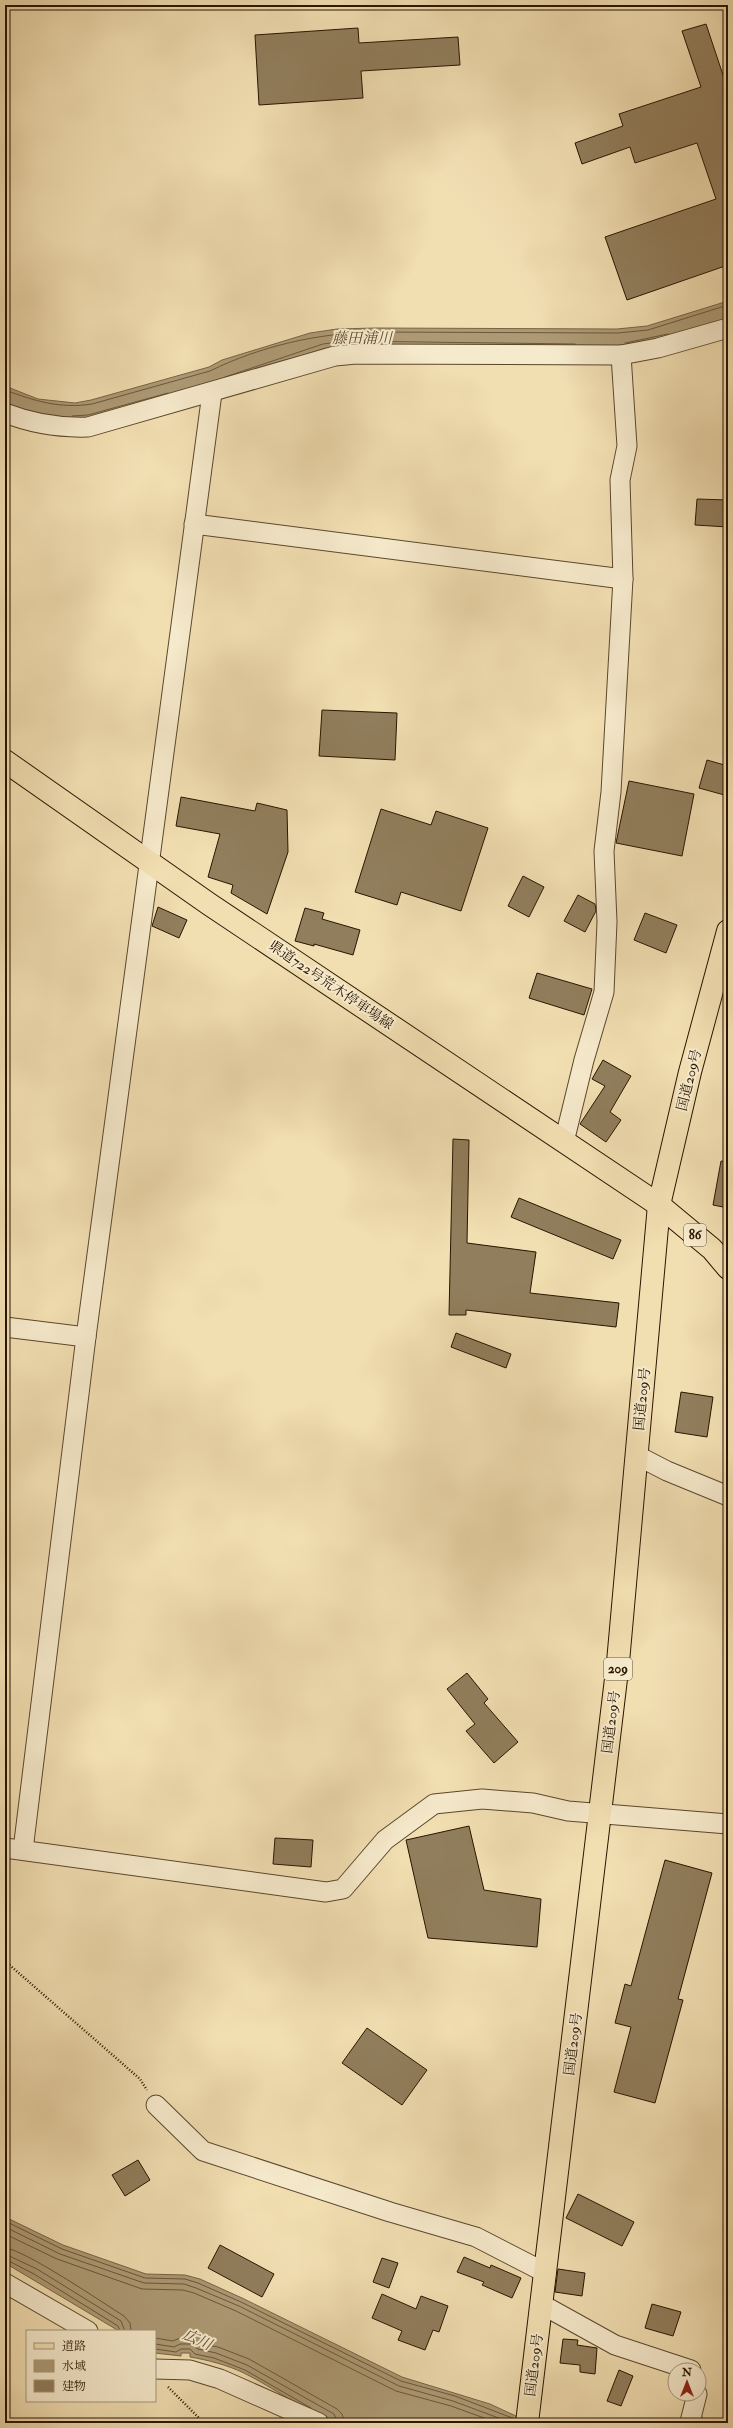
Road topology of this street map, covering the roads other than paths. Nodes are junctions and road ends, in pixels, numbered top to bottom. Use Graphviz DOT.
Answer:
graph roads {
  1 [pos="728,328"];
  2 [pos="621,355"];
  3 [pos="212,393"];
  4 [pos="5,413"];
  5 [pos="194,524"];
  6 [pos="623,579"];
  7 [pos="5,761"];
  8 [pos="148,861"];
  9 [pos="728,931"];
  10 [pos="725,957"];
  11 [pos="564,1142"];
  12 [pos="659,1205"];
  13 [pos="728,1268"];
  14 [pos="5,1327"];
  15 [pos="86,1338"];
  16 [pos="636,1455"];
  17 [pos="728,1496"];
  18 [pos="601,1813"];
  19 [pos="728,1824"];
  20 [pos="14,1849"];
  21 [pos="156,2105"];
  22 [pos="546,2273"];
  23 [pos="5,2283"];
  24 [pos="541,2304"];
  25 [pos="86,2330"];
  26 [pos="667,2362"];
  27 [pos="156,2369"];
  28 [pos="694,2402"];
  29 [pos="528,2418"];
  30 [pos="318,2423"];
  31 [pos="694,2423"];
  1 -- 2 [label="street"];
  2 -- 3 [label="street"];
  2 -- 6 [label="street"];
  3 -- 4 [label="street"];
  3 -- 5 [label="street"];
  5 -- 6 [label="street"];
  5 -- 8 [label="street"];
  6 -- 11 [label="street"];
  7 -- 8 [label="main road, 県道722号荒木停車場線"];
  8 -- 11 [label="main road, 県道722号荒木停車場線"];
  8 -- 15 [label="street"];
  9 -- 10 [label="main road, 国道209号 / 209"];
  10 -- 12 [label="main road, 国道209号 / 209"];
  11 -- 12 [label="main road, 県道722号荒木停車場線"];
  12 -- 13 [label="main road, 86"];
  12 -- 16 [label="main road, 国道209号 / 209"];
  14 -- 15 [label="street"];
  15 -- 20 [label="street"];
  16 -- 17 [label="street"];
  16 -- 18 [label="main road, 国道209号 / 209"];
  18 -- 19 [label="street"];
  18 -- 20 [label="street"];
  18 -- 22 [label="main road, 国道209号 / 209"];
  21 -- 22 [label="street"];
  22 -- 24 [label="main road, 国道209号 / 209"];
  23 -- 25 [label="street"];
  24 -- 26 [label="street"];
  24 -- 29 [label="main road, 国道209号 / 209"];
  27 -- 30 [label="street"];
  28 -- 31 [label="street"];
}
